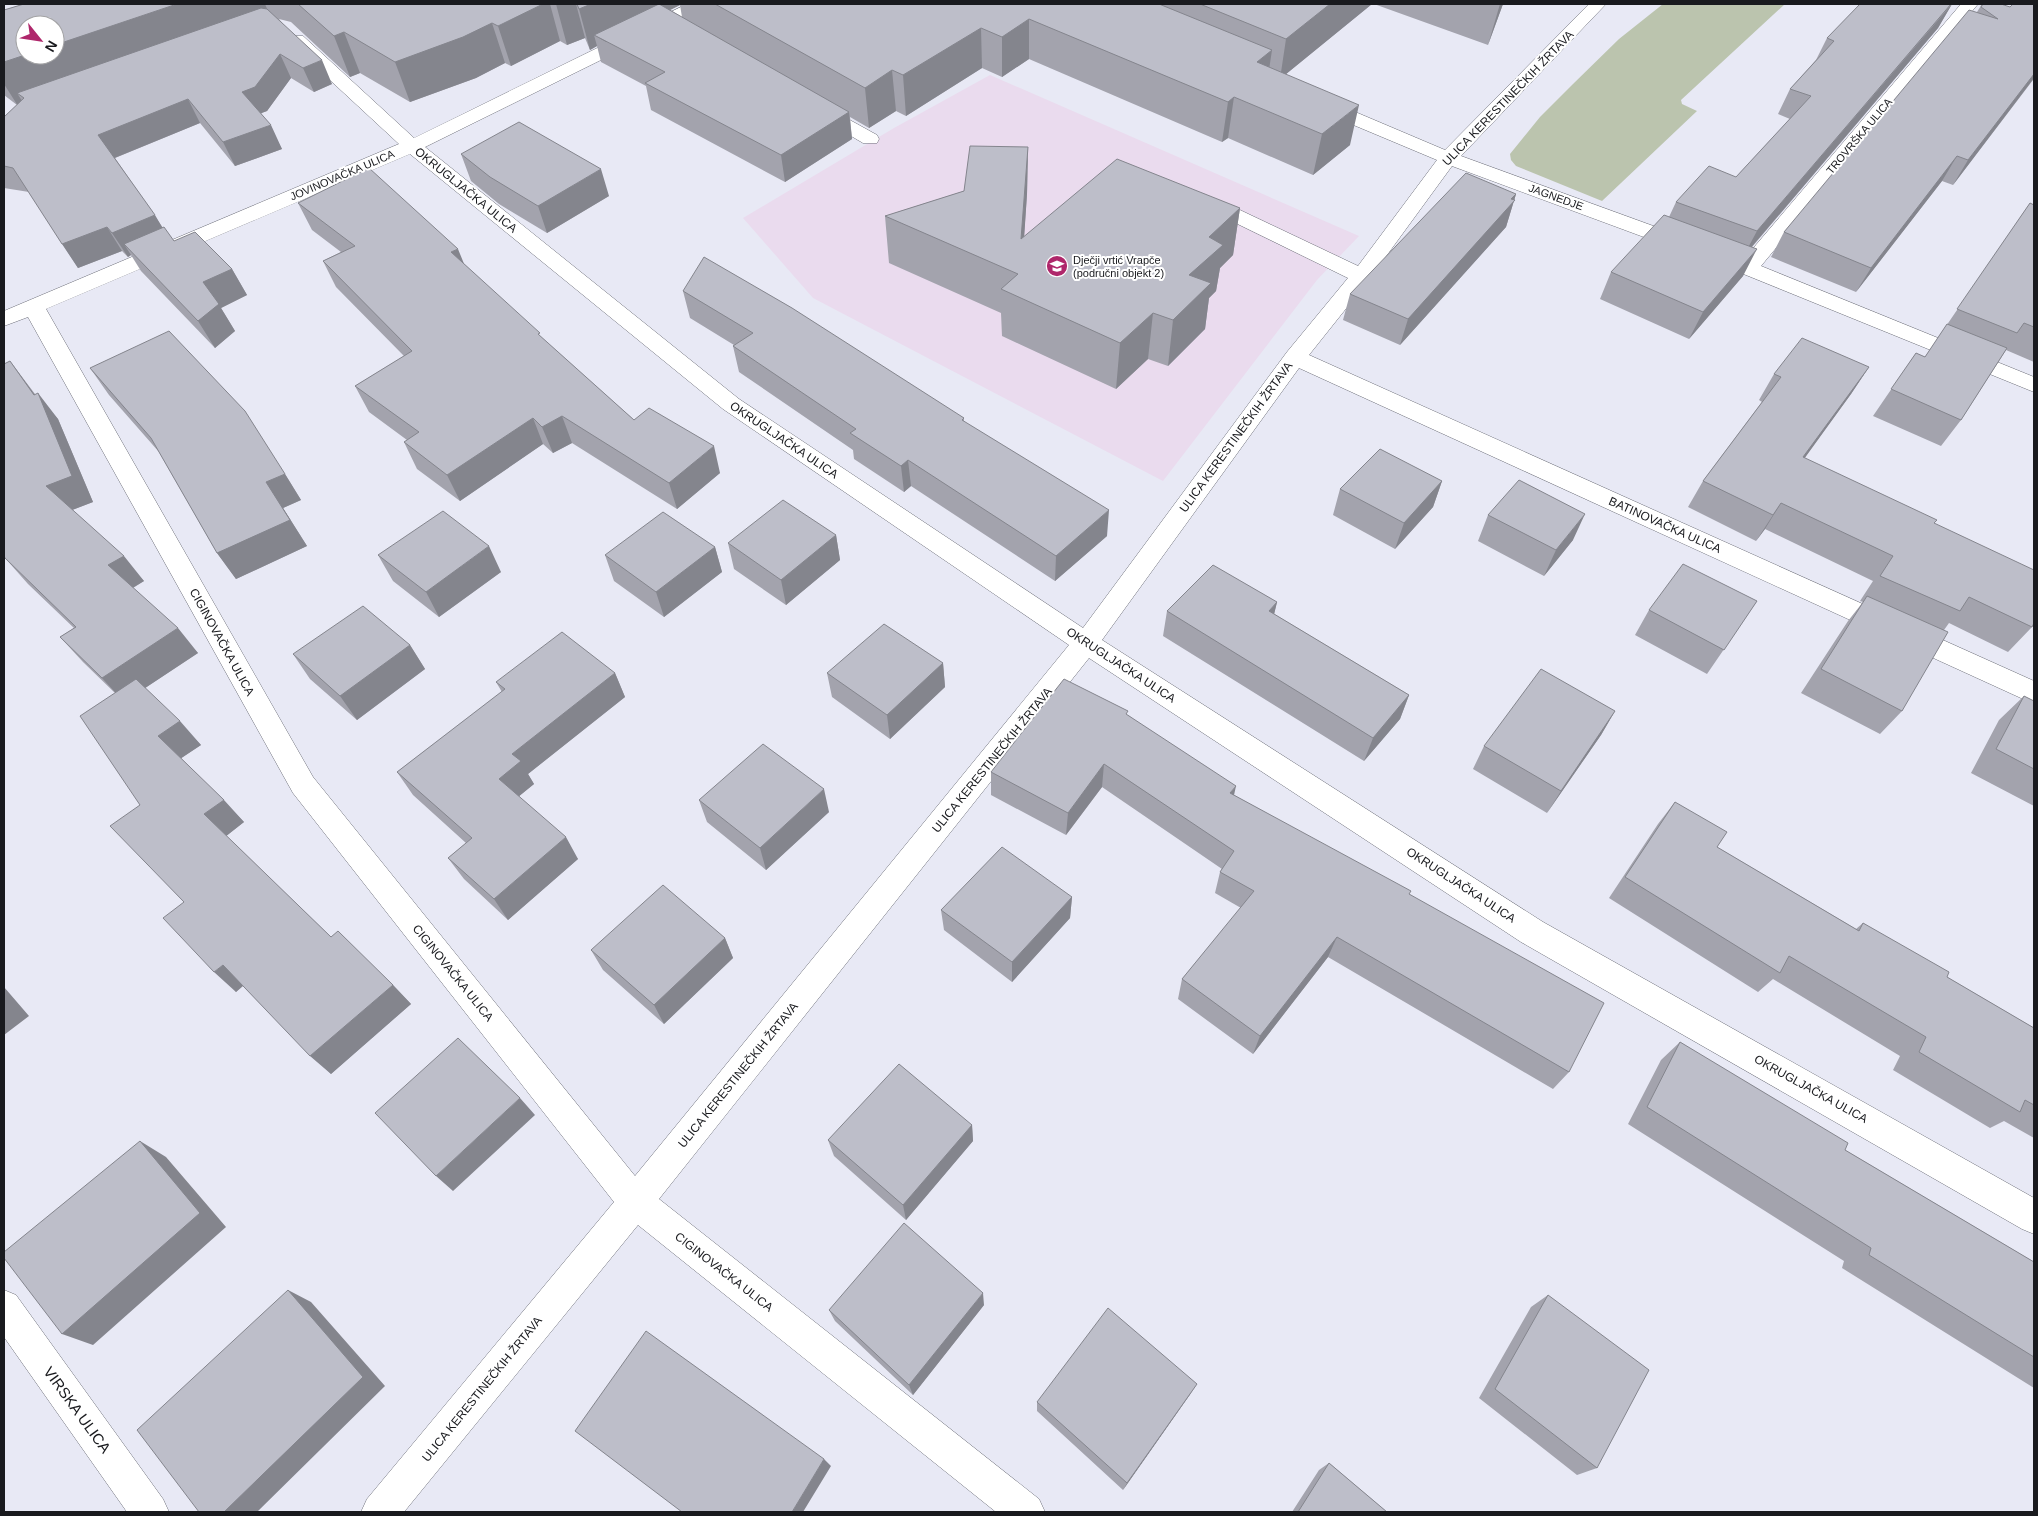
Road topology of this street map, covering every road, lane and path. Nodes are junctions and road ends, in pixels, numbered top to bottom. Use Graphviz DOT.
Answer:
graph roads {
  1 [pos="700,4"];
  2 [pos="1598,4"];
  3 [pos="1970,4"];
  4 [pos="666,21"];
  5 [pos="284,27"];
  6 [pos="683,30"];
  7 [pos="1301,96"];
  8 [pos="802,100"];
  9 [pos="870,139"];
  10 [pos="412,146"];
  11 [pos="1448,158"];
  12 [pos="1216,206"];
  13 [pos="1748,268"];
  14 [pos="1360,276"];
  15 [pos="33,306"];
  16 [pos="4,318"];
  17 [pos="1295,357"];
  18 [pos="2034,385"];
  19 [pos="1086,643"];
  20 [pos="2034,693"];
  21 [pos="636,1202"];
  22 [pos="2034,1217"];
  23 [pos="4,1307"];
  24 [pos="150,1512"];
  25 [pos="380,1512"];
  26 [pos="1026,1512"];
  1 -- 4 [label="street, JOVINOVAČKA ULICA"];
  2 -- 11 [label="street, ULICA KERESTINEČKIH ŽRTAVA"];
  3 -- 13 [label="street, TROVRŠKA ULICA"];
  4 -- 6 [label="street"];
  4 -- 10 [label="street, JOVINOVAČKA ULICA"];
  5 -- 10 [label="street, OKRUGLJAČKA ULICA"];
  7 -- 11 [label="street, JAGNEDJE"];
  8 -- 9 [label="street"];
  10 -- 15 [label="street, JOVINOVAČKA ULICA"];
  10 -- 19 [label="street, OKRUGLJAČKA ULICA"];
  11 -- 13 [label="street, JAGNEDJE"];
  11 -- 14 [label="street, ULICA KERESTINEČKIH ŽRTAVA"];
  12 -- 14 [label="street"];
  13 -- 18 [label="street, JAGNEDJE"];
  14 -- 17 [label="street, ULICA KERESTINEČKIH ŽRTAVA"];
  15 -- 16 [label="street, JOVINOVAČKA ULICA"];
  15 -- 21 [label="street, CIGINOVAČKA ULICA"];
  17 -- 19 [label="street, ULICA KERESTINEČKIH ŽRTAVA"];
  17 -- 20 [label="street, BATINOVAČKA ULICA"];
  19 -- 21 [label="street, ULICA KERESTINEČKIH ŽRTAVA"];
  19 -- 22 [label="street, OKRUGLJAČKA ULICA"];
  21 -- 25 [label="street, ULICA KERESTINEČKIH ŽRTAVA"];
  21 -- 26 [label="street, CIGINOVAČKA ULICA"];
  23 -- 24 [label="street, VIRSKA ULICA"];
}
